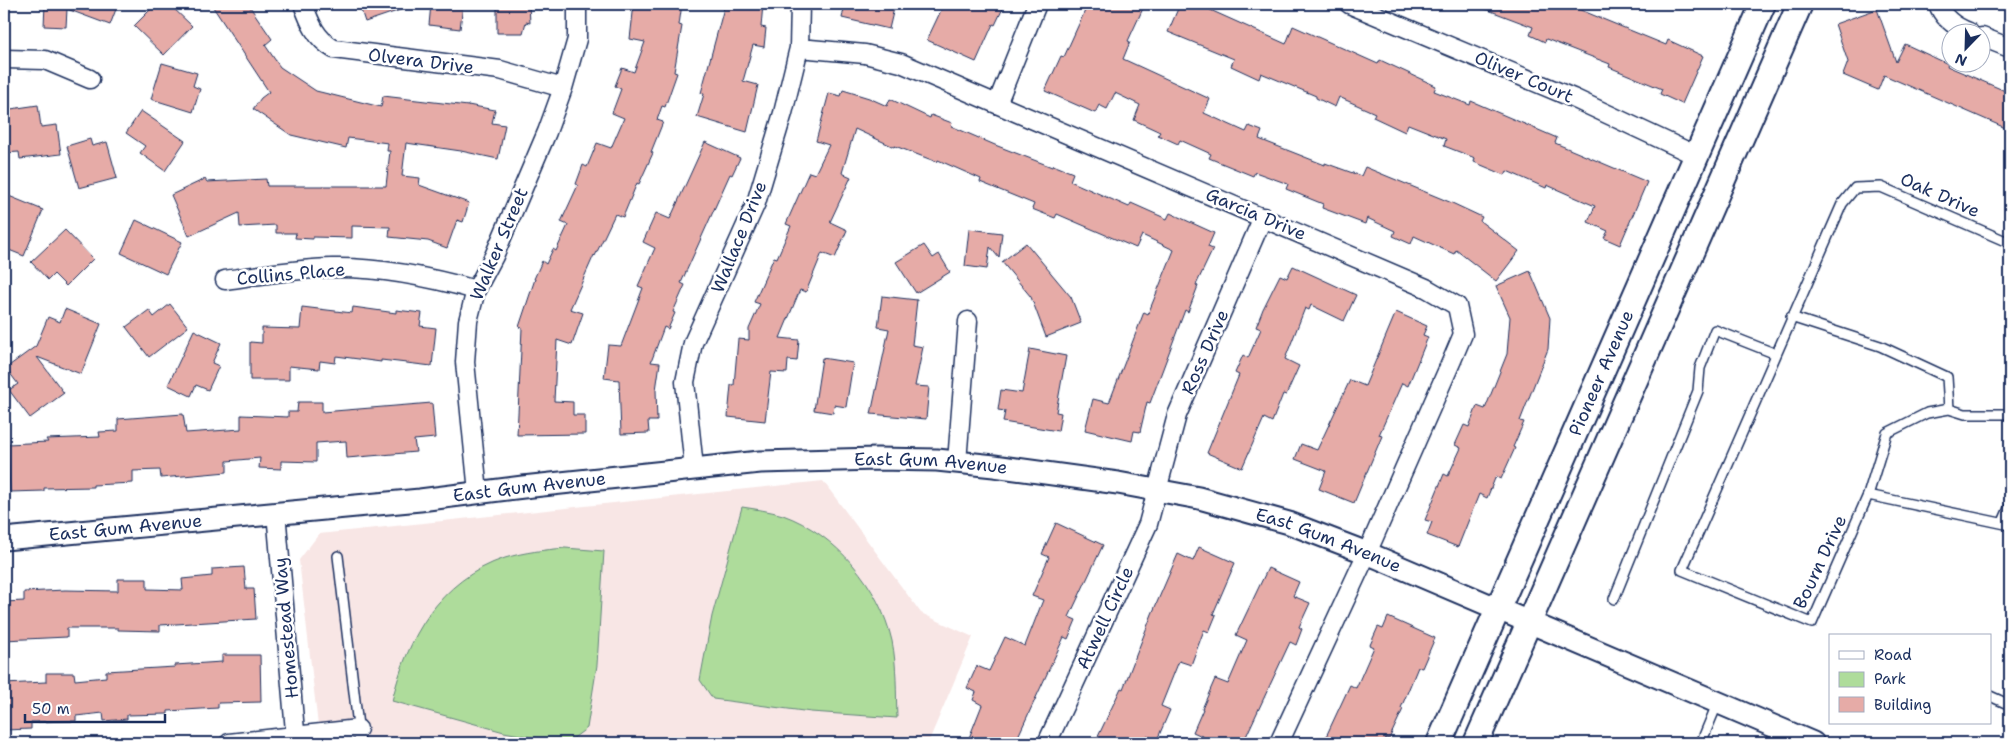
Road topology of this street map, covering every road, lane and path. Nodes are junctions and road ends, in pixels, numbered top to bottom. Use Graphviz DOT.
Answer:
graph roads {
  1 [pos="303,4"];
  2 [pos="577,4"];
  3 [pos="800,4"];
  4 [pos="1037,4"];
  5 [pos="1349,4"];
  6 [pos="1763,4"];
  7 [pos="1800,4"];
  8 [pos="1938,4"];
  9 [pos="1951,22"];
  10 [pos="1992,41"];
  11 [pos="799,48"];
  12 [pos="2010,48"];
  13 [pos="4,59"];
  14 [pos="90,79"];
  15 [pos="563,88"];
  16 [pos="997,104"];
  17 [pos="1697,156"];
  18 [pos="1855,188"];
  19 [pos="1263,217"];
  20 [pos="2010,243"];
  21 [pos="224,280"];
  22 [pos="476,290"];
  23 [pos="1791,317"];
  24 [pos="968,322"];
  25 [pos="1776,354"];
  26 [pos="1949,409"];
  27 [pos="2010,414"];
  28 [pos="957,462"];
  29 [pos="694,468"];
  30 [pos="1157,490"];
  31 [pos="478,492"];
  32 [pos="1868,495"];
  33 [pos="2010,506"];
  34 [pos="276,512"];
  35 [pos="2007,524"];
  36 [pos="4,539"];
  37 [pos="1367,553"];
  38 [pos="338,556"];
  39 [pos="1614,599"];
  40 [pos="1497,609"];
  41 [pos="1529,623"];
  42 [pos="1992,697"];
  43 [pos="1718,702"];
  44 [pos="2010,705"];
  45 [pos="359,736"];
  46 [pos="295,740"];
  47 [pos="229,743"];
  48 [pos="1047,743"];
  49 [pos="1279,743"];
  50 [pos="1439,743"];
  51 [pos="1476,743"];
  52 [pos="1701,743"];
  53 [pos="1813,743"];
  1 -- 15 [label="street, Olvera Drive"];
  2 -- 15 [label="street, Walker Street"];
  3 -- 11 [label="street, Wallace Drive"];
  4 -- 16 [label="street"];
  5 -- 17 [label="street, Oliver Court"];
  6 -- 17 [label="main road, Pioneer Avenue"];
  7 -- 41 [label="main road, Pioneer Avenue"];
  8 -- 9 [label="street"];
  10 -- 12 [label="street"];
  11 -- 16 [label="street, Garcia Drive"];
  11 -- 29 [label="street, Wallace Drive"];
  13 -- 14 [label="street"];
  15 -- 22 [label="street, Walker Street"];
  16 -- 19 [label="street, Garcia Drive"];
  17 -- 40 [label="main road, Pioneer Avenue"];
  18 -- 20 [label="lane, Oak Drive"];
  18 -- 23 [label="lane, Bourn Drive"];
  19 -- 30 [label="street, Ross Drive"];
  19 -- 37 [label="street, Garcia Drive"];
  21 -- 22 [label="street, Collins Place"];
  22 -- 31 [label="street, Walker Street"];
  23 -- 25 [label="lane, Bourn Drive"];
  23 -- 26 [label="lane"];
  24 -- 28 [label="street"];
  25 -- 32 [label="lane, Bourn Drive"];
  25 -- 39 [label="lane"];
  26 -- 27 [label="lane"];
  26 -- 32 [label="lane, Bourn Drive"];
  28 -- 29 [label="street, East Gum Avenue"];
  28 -- 30 [label="street, East Gum Avenue"];
  29 -- 31 [label="street, East Gum Avenue"];
  30 -- 37 [label="street, East Gum Avenue"];
  30 -- 48 [label="street, Atwell Circle"];
  31 -- 34 [label="street, East Gum Avenue"];
  32 -- 35 [label="lane"];
  33 -- 35 [label="lane"];
  34 -- 36 [label="street, East Gum Avenue"];
  34 -- 46 [label="street, Homestead Way"];
  37 -- 40 [label="street, East Gum Avenue"];
  37 -- 49 [label="street"];
  38 -- 45 [label="lane"];
  40 -- 41 [label="street, East Gum Avenue"];
  40 -- 50 [label="main road, Pioneer Avenue"];
  41 -- 43 [label="street, East Gum Avenue"];
  41 -- 51 [label="main road, Pioneer Avenue"];
  42 -- 44 [label="lane"];
  43 -- 52 [label="lane"];
  43 -- 53 [label="street, East Gum Avenue"];
  45 -- 46 [label="street"];
  46 -- 47 [label="street"];
}
